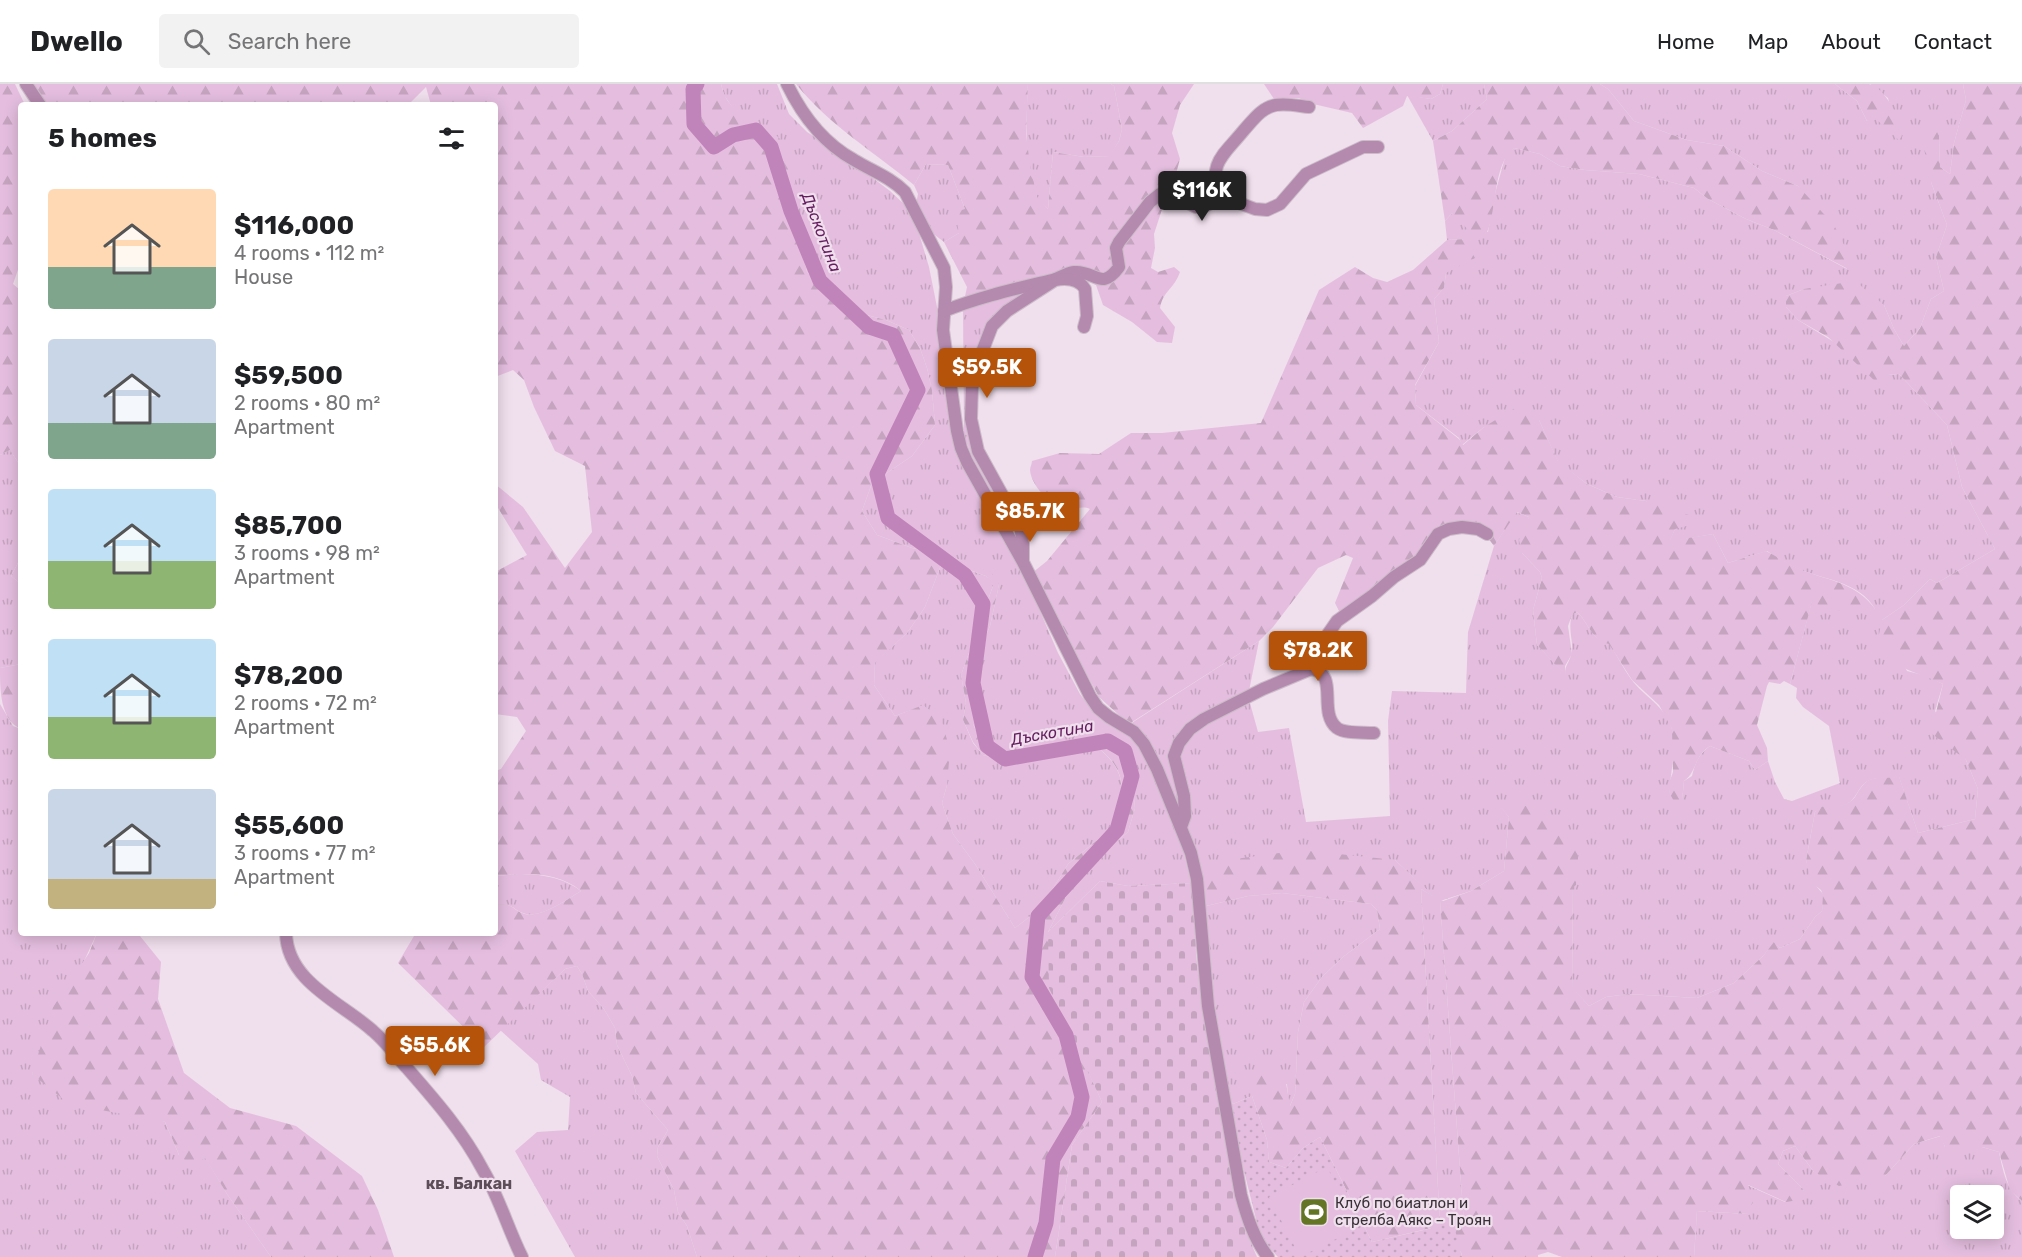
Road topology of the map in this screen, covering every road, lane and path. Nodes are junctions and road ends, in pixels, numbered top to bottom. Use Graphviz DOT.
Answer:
graph roads {
  1 [pos="26,84"];
  2 [pos="787,84"];
  3 [pos="38,102"];
  4 [pos="1309,107"];
  5 [pos="1378,147"];
  6 [pos="1218,200"];
  7 [pos="1055,280"];
  8 [pos="944,311"];
  9 [pos="1084,327"];
  10 [pos="1487,534"];
  11 [pos="1023,562"];
  12 [pos="1311,669"];
  13 [pos="1374,733"];
  14 [pos="1181,827"];
  15 [pos="286,936"];
  16 [pos="522,1257"];
  17 [pos="1268,1257"];
  1 -- 3 [label="street"];
  2 -- 8 [label="street"];
  4 -- 6 [label="street"];
  5 -- 6 [label="street"];
  6 -- 7 [label="street"];
  7 -- 8 [label="street"];
  7 -- 9 [label="street"];
  7 -- 11 [label="street"];
  8 -- 11 [label="street"];
  10 -- 12 [label="street"];
  11 -- 14 [label="street"];
  12 -- 13 [label="street"];
  12 -- 14 [label="street"];
  14 -- 17 [label="street"];
  15 -- 16 [label="street"];
}
